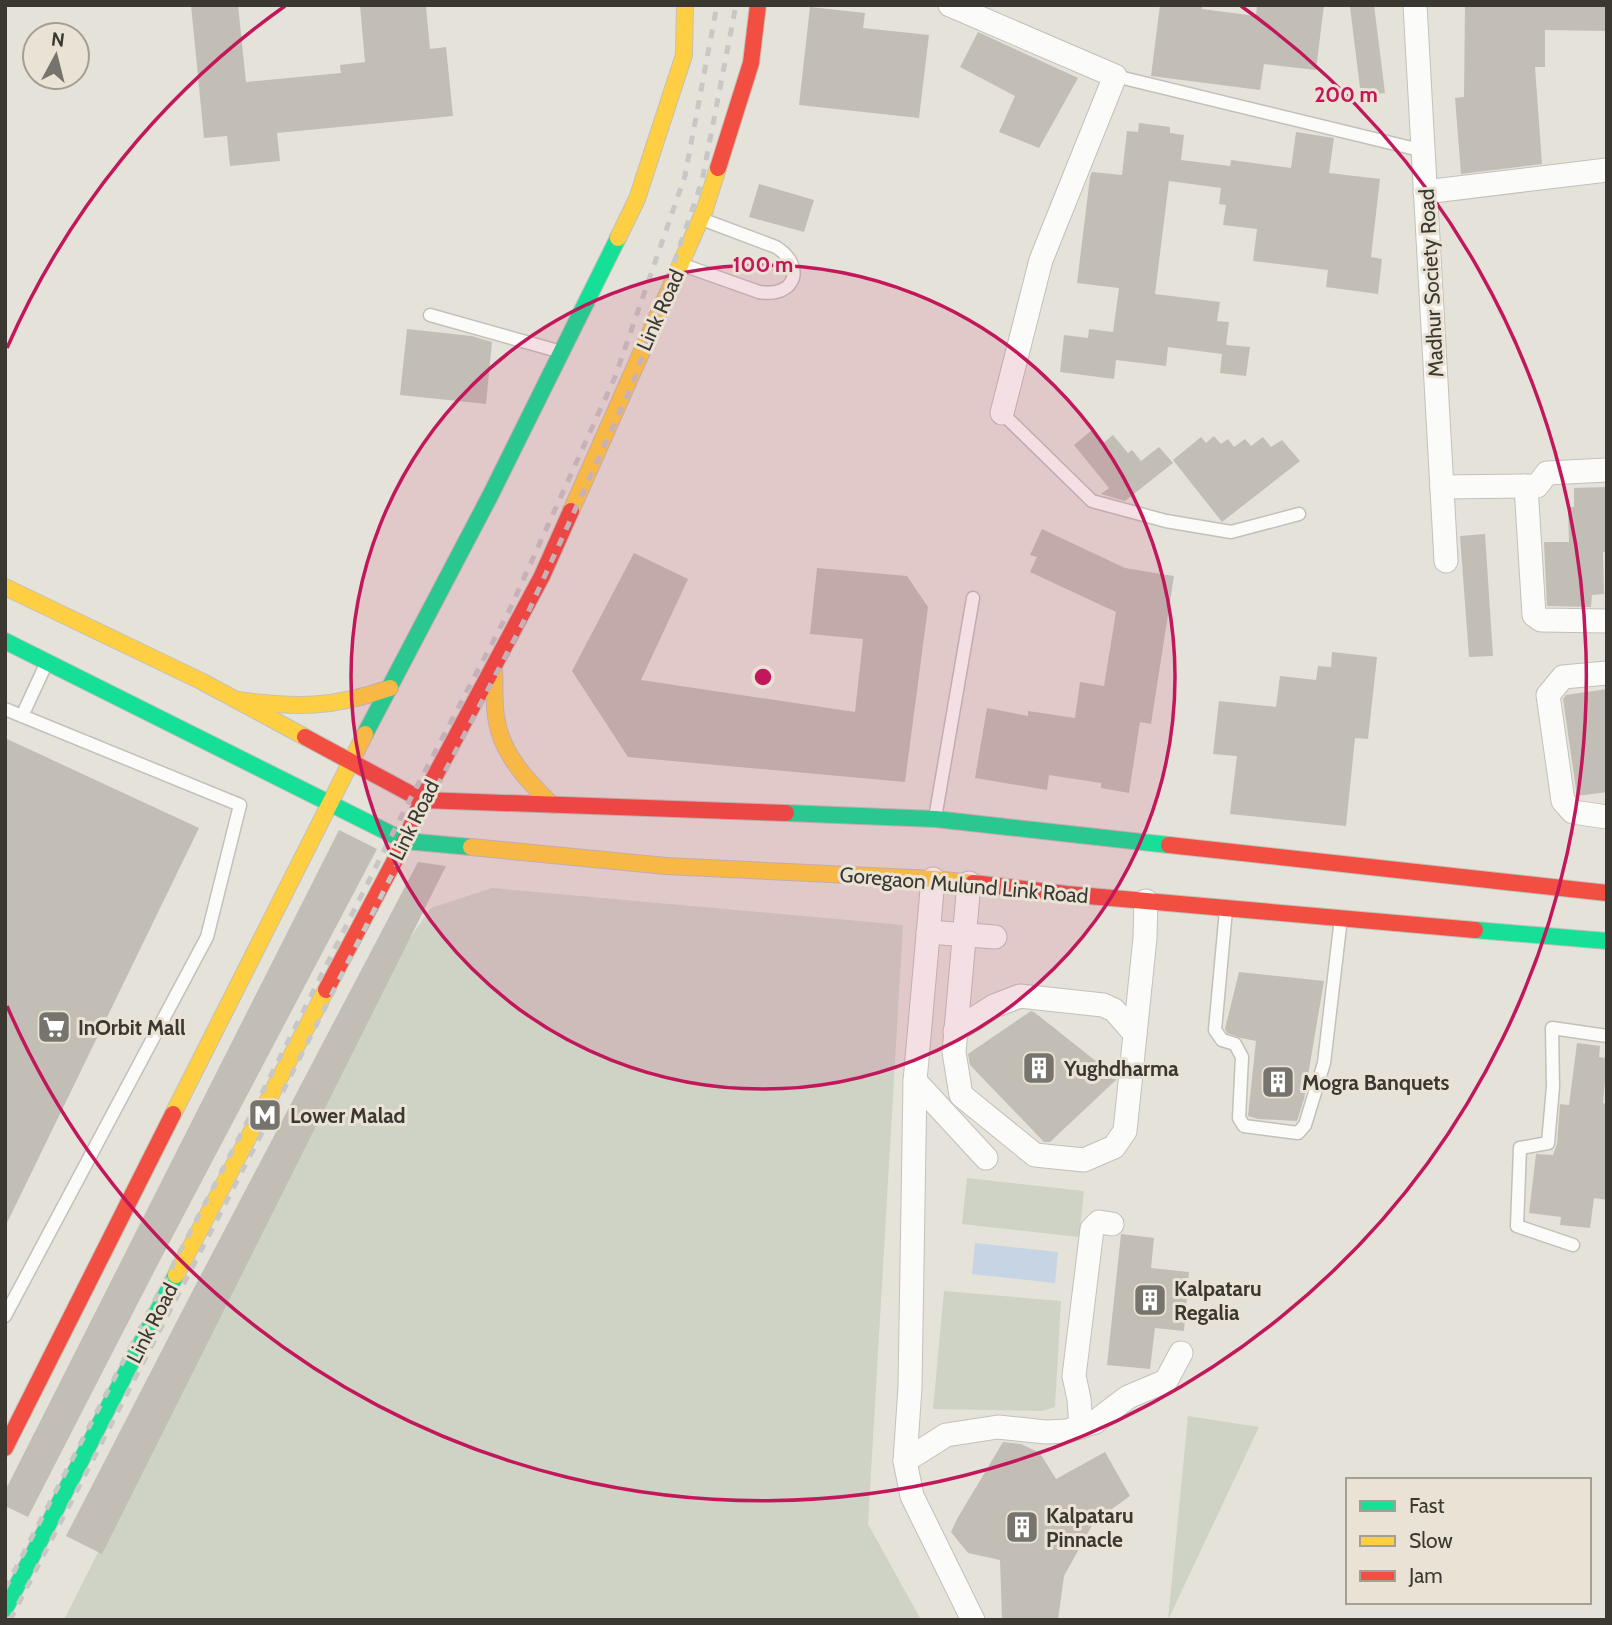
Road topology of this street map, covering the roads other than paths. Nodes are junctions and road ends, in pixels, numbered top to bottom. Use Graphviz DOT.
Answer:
graph roads {
  1 [pos="685,5"];
  2 [pos="758,5"];
  3 [pos="950,5"];
  4 [pos="1415,5"];
  5 [pos="1115,76"];
  6 [pos="1424,151"];
  7 [pos="1607,170"];
  8 [pos="1426,192"];
  9 [pos="701,219"];
  10 [pos="681,264"];
  11 [pos="430,315"];
  12 [pos="561,352"];
  13 [pos="1002,414"];
  14 [pos="1607,470"];
  15 [pos="1525,486"];
  16 [pos="1442,487"];
  17 [pos="1299,514"];
  18 [pos="1446,561"];
  19 [pos="5,587"];
  20 [pos="973,598"];
  21 [pos="1607,621"];
  22 [pos="5,641"];
  23 [pos="47,662"];
  24 [pos="494,666"];
  25 [pos="1607,673"];
  26 [pos="390,688"];
  27 [pos="235,706"];
  28 [pos="5,709"];
  29 [pos="22,716"];
  30 [pos="352,762"];
  31 [pos="422,800"];
  32 [pos="329,803"];
  33 [pos="552,805"];
  34 [pos="1607,817"];
  35 [pos="935,819"];
  36 [pos="405,841"];
  37 [pos="1397,870"];
  38 [pos="952,881"];
  39 [pos="1394,888"];
  40 [pos="1607,893"];
  41 [pos="1146,901"];
  42 [pos="1226,908"];
  43 [pos="1341,918"];
  44 [pos="948,933"];
  45 [pos="995,937"];
  46 [pos="1607,941"];
  47 [pos="950,1022"];
  48 [pos="1135,1034"];
  49 [pos="1607,1036"];
  50 [pos="915,1081"];
  51 [pos="986,1158"];
  52 [pos="1112,1224"];
  53 [pos="1573,1245"];
  54 [pos="5,1316"];
  55 [pos="1181,1353"];
  56 [pos="1081,1427"];
  57 [pos="5,1448"];
  58 [pos="905,1461"];
  59 [pos="5,1609"];
  60 [pos="973,1620"];
  1 -- 12 [label="main road"];
  2 -- 9 [label="main road, Link Road"];
  3 -- 5 [label="street"];
  4 -- 6 [label="street, Madhur Society Road"];
  5 -- 6 [label="lane"];
  5 -- 13 [label="street"];
  6 -- 8 [label="street, Madhur Society Road"];
  7 -- 8 [label="street"];
  8 -- 16 [label="street, Madhur Society Road"];
  9 -- 10 [label="main road, Link Road"];
  9 -- 10 [label="lane"];
  10 -- 24 [label="main road, Link Road"];
  11 -- 12 [label="lane"];
  12 -- 26 [label="main road"];
  13 -- 17 [label="lane"];
  14 -- 15 [label="street"];
  15 -- 16 [label="street"];
  15 -- 21 [label="street"];
  16 -- 18 [label="street, Madhur Society Road"];
  19 -- 27 [label="main road"];
  20 -- 35 [label="lane"];
  22 -- 23 [label="main road, Goregaon Mulund Link Road"];
  23 -- 29 [label="lane"];
  23 -- 32 [label="main road, Goregaon Mulund Link Road"];
  24 -- 31 [label="main road, Link Road"];
  24 -- 33 [label="main road"];
  25 -- 34 [label="street"];
  26 -- 27 [label="main road"];
  26 -- 30 [label="main road"];
  27 -- 30 [label="main road"];
  28 -- 29 [label="lane"];
  29 -- 54 [label="lane"];
  30 -- 31 [label="main road"];
  30 -- 32 [label="main road"];
  31 -- 33 [label="main road"];
  31 -- 36 [label="main road, Link Road"];
  32 -- 36 [label="main road, Goregaon Mulund Link Road"];
  32 -- 57 [label="main road"];
  33 -- 35 [label="main road"];
  35 -- 37 [label="main road"];
  36 -- 38 [label="main road, Goregaon Mulund Link Road"];
  36 -- 59 [label="main road, Link Road"];
  37 -- 39 [label="main road"];
  37 -- 40 [label="main road"];
  38 -- 41 [label="main road, Goregaon Mulund Link Road"];
  38 -- 44 [label="street"];
  38 -- 44 [label="street"];
  41 -- 42 [label="main road, Goregaon Mulund Link Road"];
  41 -- 48 [label="street"];
  42 -- 43 [label="main road, Goregaon Mulund Link Road"];
  42 -- 43 [label="lane"];
  43 -- 46 [label="main road, Goregaon Mulund Link Road"];
  44 -- 45 [label="street"];
  44 -- 47 [label="street"];
  44 -- 50 [label="street"];
  47 -- 48 [label="street"];
  47 -- 48 [label="street"];
  49 -- 53 [label="lane"];
  50 -- 51 [label="street"];
  50 -- 58 [label="street"];
  52 -- 56 [label="street"];
  55 -- 56 [label="street"];
  56 -- 58 [label="street"];
  58 -- 60 [label="street"];
}
